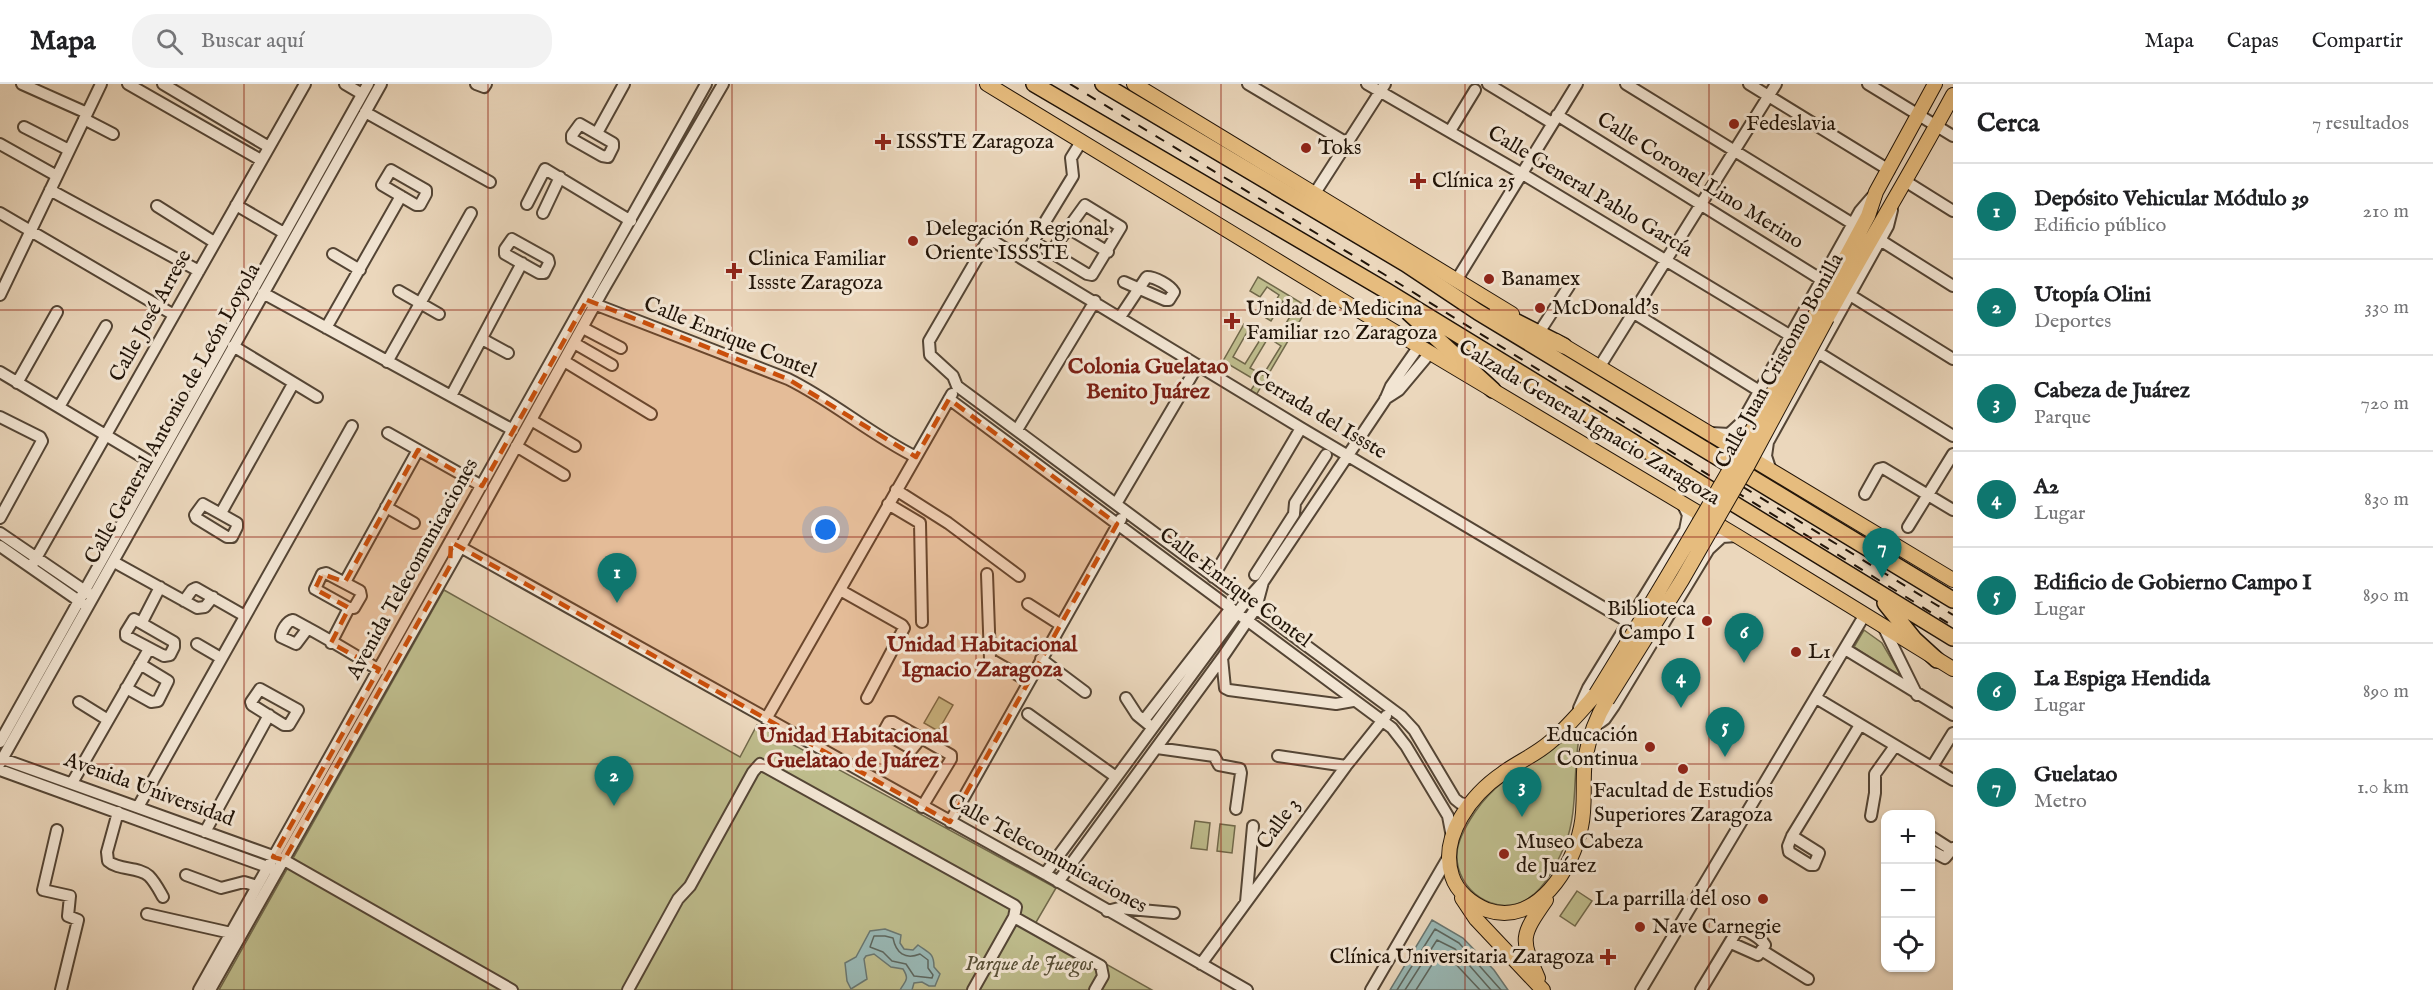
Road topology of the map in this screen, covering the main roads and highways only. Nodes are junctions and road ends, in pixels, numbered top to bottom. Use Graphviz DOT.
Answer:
graph roads {
  1 [pos="987,84"];
  2 [pos="1034,84"];
  3 [pos="1935,84"];
  4 [pos="1106,85"];
  5 [pos="1145,87"];
  6 [pos="1953,95"];
  7 [pos="1406,264"];
  8 [pos="1385,290"];
  9 [pos="1821,316"];
  10 [pos="1564,346"];
  11 [pos="1493,390"];
  12 [pos="1953,580"];
  13 [pos="1875,592"];
  14 [pos="1953,600"];
  15 [pos="1953,638"];
  16 [pos="1937,660"];
  17 [pos="1953,669"];
  18 [pos="1601,697"];
  19 [pos="1554,885"];
  20 [pos="1457,887"];
  21 [pos="1544,990"];
  1 -- 11 [label="main road, Calzada General Ignacio Zaragoza"];
  2 -- 8 [label="highway, Calzada General Ignacio Zaragoza"];
  3 -- 9 [label="main road, Calle Juan Cristomo Bonilla"];
  4 -- 7 [label="highway, Calzada General Ignacio Zaragoza"];
  5 -- 10 [label="main road"];
  6 -- 9 [label="main road, Calle Juan Cristomo Bonilla"];
  7 -- 10 [label="highway"];
  7 -- 14 [label="highway, Calzada General Ignacio Zaragoza"];
  8 -- 11 [label="highway"];
  8 -- 13 [label="highway, Calzada General Ignacio Zaragoza"];
  9 -- 18 [label="main road, Calle Juan Cristomo Bonilla, bridge"];
  10 -- 12 [label="main road"];
  11 -- 16 [label="main road, Calzada General Ignacio Zaragoza"];
  13 -- 15 [label="highway, Calzada General Ignacio Zaragoza"];
  13 -- 16 [label="highway"];
  16 -- 17 [label="main road, Calzada General Ignacio Zaragoza"];
  18 -- 19 [label="main road, Calle Juan Cristomo Bonilla"];
  18 -- 20 [label="main road, Calle Juan Cristomo Bonilla"];
  19 -- 20 [label="main road, Calle Juan Cristomo Bonilla"];
  19 -- 21 [label="main road"];
  20 -- 21 [label="main road"];
}
